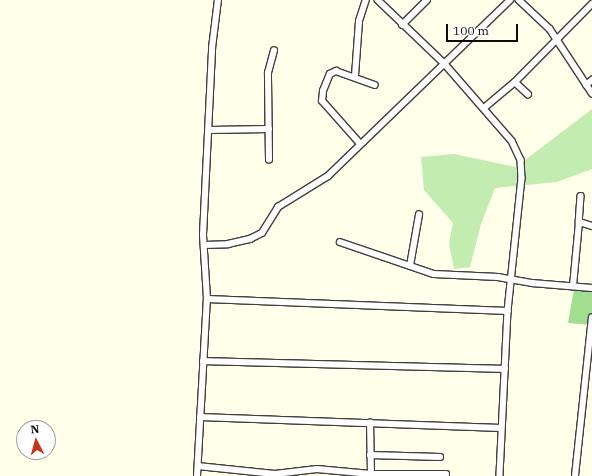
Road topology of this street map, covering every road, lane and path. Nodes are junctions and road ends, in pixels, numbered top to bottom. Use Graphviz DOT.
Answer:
graph roads {
  1 [pos="218,0"];
  2 [pos="366,0"];
  3 [pos="378,0"];
  4 [pos="427,0"];
  5 [pos="510,0"];
  6 [pos="519,0"];
  7 [pos="592,4"];
  8 [pos="402,25"];
  9 [pos="558,40"];
  10 [pos="274,51"];
  11 [pos="445,64"];
  12 [pos="354,76"];
  13 [pos="592,80"];
  14 [pos="515,82"];
  15 [pos="375,85"];
  16 [pos="586,85"];
  17 [pos="592,93"];
  18 [pos="528,94"];
  19 [pos="484,108"];
  20 [pos="269,129"];
  21 [pos="210,130"];
  22 [pos="360,144"];
  23 [pos="269,160"];
  24 [pos="581,196"];
  25 [pos="419,215"];
  26 [pos="579,222"];
  27 [pos="592,226"];
  28 [pos="340,242"];
  29 [pos="204,245"];
  30 [pos="410,266"];
  31 [pos="512,279"];
  32 [pos="573,286"];
  33 [pos="592,288"];
  34 [pos="207,299"];
  35 [pos="508,311"];
  36 [pos="592,318"];
  37 [pos="203,361"];
  38 [pos="505,369"];
  39 [pos="200,417"];
  40 [pos="370,423"];
  41 [pos="501,428"];
  42 [pos="370,455"];
  43 [pos="440,457"];
  44 [pos="198,466"];
  45 [pos="371,474"];
  46 [pos="446,474"];
  47 [pos="197,476"];
  48 [pos="500,476"];
  49 [pos="575,476"];
  1 -- 21 [label="street"];
  2 -- 12 [label="street"];
  3 -- 8 [label="street"];
  4 -- 8 [label="street"];
  5 -- 11 [label="street"];
  6 -- 9 [label="street"];
  7 -- 9 [label="street"];
  8 -- 11 [label="street"];
  9 -- 14 [label="street"];
  9 -- 16 [label="street"];
  10 -- 20 [label="street"];
  11 -- 19 [label="street"];
  11 -- 22 [label="street"];
  12 -- 15 [label="street"];
  12 -- 22 [label="street"];
  13 -- 16 [label="street"];
  14 -- 18 [label="street"];
  14 -- 19 [label="street"];
  16 -- 17 [label="street"];
  19 -- 31 [label="street"];
  20 -- 21 [label="street"];
  20 -- 23 [label="street"];
  21 -- 29 [label="street"];
  22 -- 29 [label="street"];
  24 -- 26 [label="street"];
  25 -- 30 [label="street"];
  26 -- 27 [label="street"];
  26 -- 32 [label="street"];
  28 -- 30 [label="street"];
  29 -- 34 [label="street"];
  30 -- 31 [label="street"];
  31 -- 32 [label="street"];
  31 -- 35 [label="street"];
  32 -- 33 [label="street"];
  34 -- 35 [label="street"];
  34 -- 37 [label="street"];
  35 -- 38 [label="street"];
  36 -- 49 [label="street"];
  37 -- 38 [label="street"];
  37 -- 39 [label="street"];
  38 -- 41 [label="street"];
  39 -- 40 [label="street"];
  39 -- 44 [label="street"];
  40 -- 41 [label="street"];
  40 -- 42 [label="street"];
  41 -- 48 [label="street"];
  42 -- 43 [label="street"];
  42 -- 45 [label="street"];
  44 -- 45 [label="street"];
  44 -- 47 [label="street"];
  45 -- 46 [label="street"];
}
